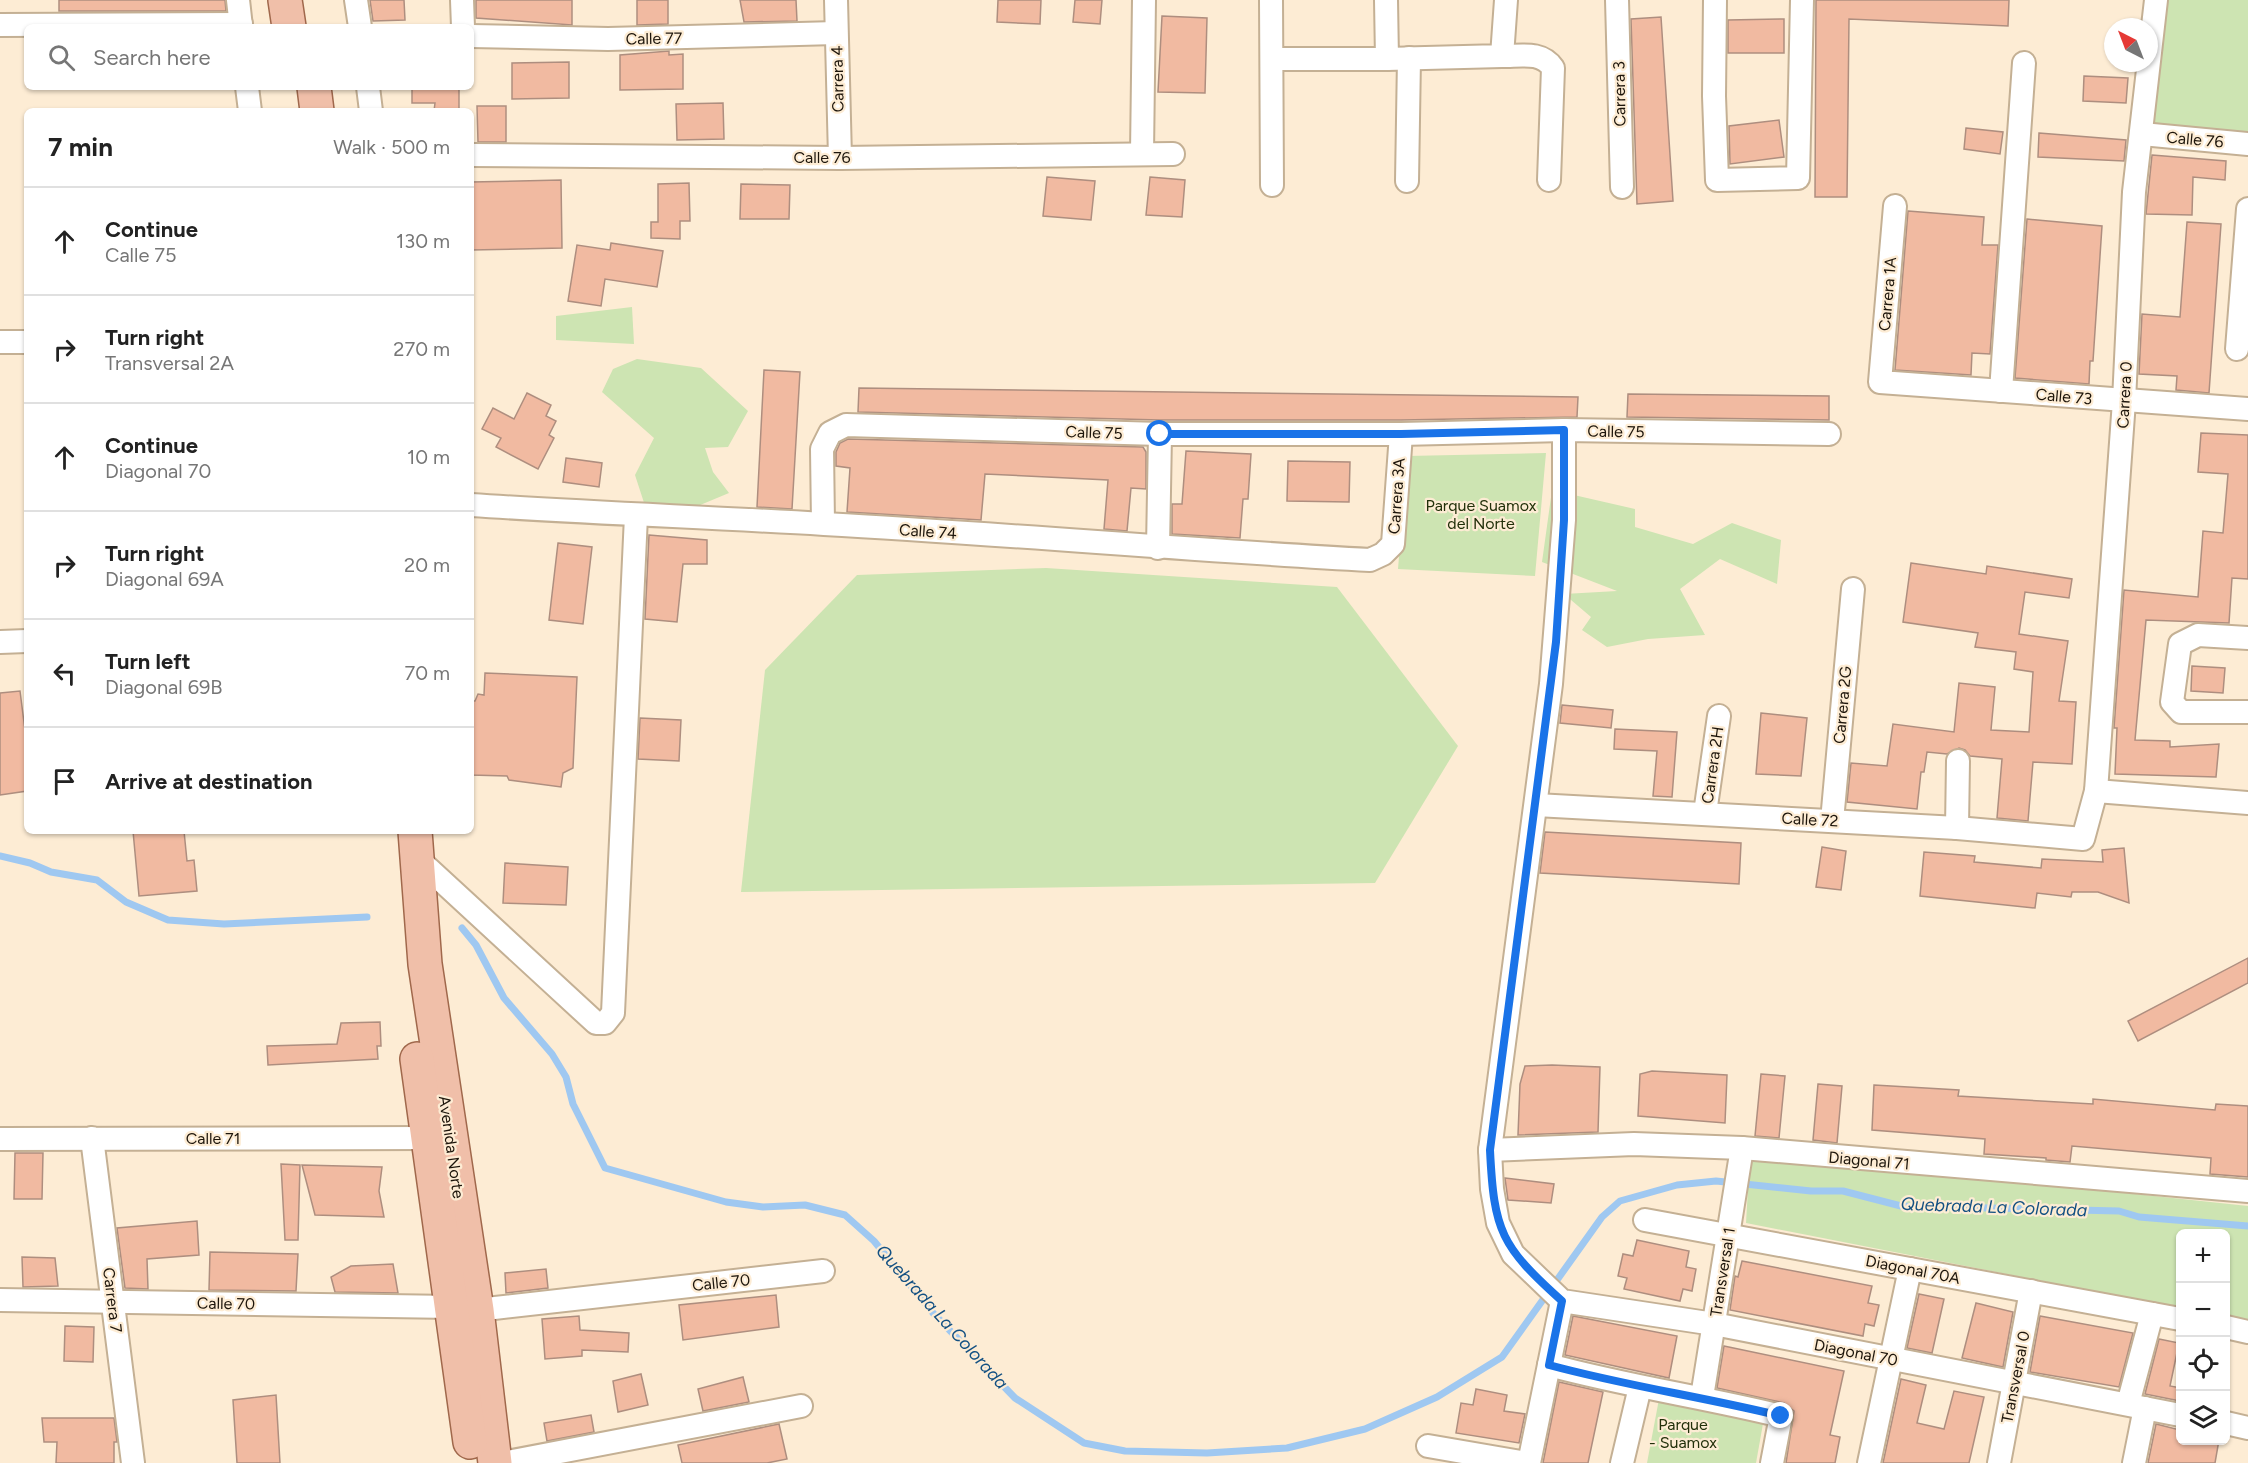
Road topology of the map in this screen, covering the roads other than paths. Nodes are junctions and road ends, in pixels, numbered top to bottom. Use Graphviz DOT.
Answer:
graph roads {
  1 [pos="238,0"];
  2 [pos="285,0"];
  3 [pos="302,0"];
  4 [pos="356,0"];
  5 [pos="462,0"];
  6 [pos="836,0"];
  7 [pos="1144,0"];
  8 [pos="1271,0"];
  9 [pos="1386,0"];
  10 [pos="1506,0"];
  11 [pos="1617,0"];
  12 [pos="1715,0"];
  13 [pos="1802,0"];
  14 [pos="2156,0"];
  15 [pos="241,24"];
  16 [pos="289,24"];
  17 [pos="306,24"];
  18 [pos="360,24"];
  19 [pos="463,24"];
  20 [pos="0,25"];
  21 [pos="24,25"];
  22 [pos="836,33"];
  23 [pos="474,36"];
  24 [pos="1503,56"];
  25 [pos="1398,58"];
  26 [pos="1272,59"];
  27 [pos="2024,63"];
  28 [pos="247,90"];
  29 [pos="297,90"];
  30 [pos="314,90"];
  31 [pos="368,90"];
  32 [pos="250,108"];
  33 [pos="300,108"];
  34 [pos="317,108"];
  35 [pos="371,108"];
  36 [pos="2142,134"];
  37 [pos="2248,144"];
  38 [pos="1142,153"];
  39 [pos="1173,154"];
  40 [pos="474,155"];
  41 [pos="840,158"];
  42 [pos="1549,180"];
  43 [pos="1407,181"];
  44 [pos="1272,185"];
  45 [pos="1622,187"];
  46 [pos="1894,206"];
  47 [pos="2248,209"];
  48 [pos="0,342"];
  49 [pos="24,342"];
  50 [pos="2237,349"];
  51 [pos="1880,382"];
  52 [pos="2001,391"];
  53 [pos="2124,401"];
  54 [pos="2248,409"];
  55 [pos="1564,430"];
  56 [pos="1160,434"];
  57 [pos="1401,434"];
  58 [pos="1829,434"];
  59 [pos="474,506"];
  60 [pos="636,516"];
  61 [pos="823,524"];
  62 [pos="1158,548"];
  63 [pos="1383,554"];
  64 [pos="1853,589"];
  65 [pos="2248,638"];
  66 [pos="24,641"];
  67 [pos="0,642"];
  68 [pos="2248,712"];
  69 [pos="1719,716"];
  70 [pos="1958,761"];
  71 [pos="2096,791"];
  72 [pos="2248,803"];
  73 [pos="1536,805"];
  74 [pos="1706,813"];
  75 [pos="1832,821"];
  76 [pos="1957,828"];
  77 [pos="392,834"];
  78 [pos="2083,839"];
  79 [pos="416,845"];
  80 [pos="92,1138"];
  81 [pos="427,1138"];
  82 [pos="0,1139"];
  83 [pos="1490,1150"];
  84 [pos="1741,1158"];
  85 [pos="2248,1191"];
  86 [pos="1645,1220"];
  87 [pos="1728,1235"];
  88 [pos="1910,1269"];
  89 [pos="823,1271"];
  90 [pos="2031,1291"];
  91 [pos="0,1300"];
  92 [pos="113,1300"];
  93 [pos="1562,1301"];
  94 [pos="465,1308"];
  95 [pos="2152,1314"];
  96 [pos="2176,1318"];
  97 [pos="1714,1324"];
  98 [pos="2230,1328"];
  99 [pos="2248,1332"];
  100 [pos="1891,1359"];
  101 [pos="1549,1365"];
  102 [pos="2014,1382"];
  103 [pos="1640,1387"];
  104 [pos="1702,1397"];
  105 [pos="801,1406"];
  106 [pos="2136,1406"];
  107 [pos="2176,1414"];
  108 [pos="2230,1425"];
  109 [pos="2248,1428"];
  110 [pos="1428,1446"];
  111 [pos="133,1463"];
  112 [pos="473,1463"];
  113 [pos="495,1463"];
  114 [pos="502,1463"];
  115 [pos="1528,1463"];
  116 [pos="1622,1463"];
  117 [pos="1772,1463"];
  118 [pos="1869,1463"];
  119 [pos="2000,1463"];
  120 [pos="2134,1463"];
  1 -- 15 [label="street"];
  2 -- 16 [label="main road"];
  3 -- 17 [label="main road"];
  4 -- 18 [label="street"];
  5 -- 19 [label="street"];
  6 -- 22 [label="street, Carrera 4"];
  7 -- 38 [label="street"];
  8 -- 26 [label="street"];
  9 -- 25 [label="street"];
  10 -- 24 [label="street"];
  11 -- 45 [label="street, Carrera 3"];
  12 -- 13 [label="street"];
  14 -- 36 [label="street, Carrera 0"];
  20 -- 21 [label="street"];
  22 -- 23 [label="street, Calle 77"];
  22 -- 41 [label="street, Carrera 4"];
  24 -- 25 [label="street"];
  24 -- 42 [label="street"];
  25 -- 26 [label="street"];
  25 -- 43 [label="street"];
  26 -- 44 [label="street"];
  27 -- 52 [label="street"];
  28 -- 32 [label="street"];
  29 -- 33 [label="main road"];
  30 -- 34 [label="main road"];
  31 -- 35 [label="street"];
  36 -- 37 [label="street, Calle 76"];
  36 -- 53 [label="street, Carrera 0"];
  38 -- 39 [label="street, Calle 76"];
  38 -- 41 [label="street, Calle 76"];
  40 -- 41 [label="street, Calle 76"];
  46 -- 51 [label="street, Carrera 1A"];
  47 -- 50 [label="street"];
  48 -- 49 [label="street"];
  51 -- 52 [label="street, Calle 73"];
  52 -- 53 [label="street, Calle 73"];
  53 -- 54 [label="street, Calle 73"];
  53 -- 71 [label="street, Carrera 0"];
  55 -- 57 [label="street, Calle 75"];
  55 -- 58 [label="street, Calle 75"];
  55 -- 73 [label="street"];
  56 -- 57 [label="street, Calle 75"];
  56 -- 61 [label="street, Calle 75"];
  56 -- 62 [label="street"];
  57 -- 63 [label="street, Carrera 3A"];
  59 -- 60 [label="street, Calle 74"];
  60 -- 61 [label="street, Calle 74"];
  60 -- 79 [label="street"];
  61 -- 62 [label="street, Calle 74"];
  62 -- 63 [label="street, Calle 74"];
  64 -- 75 [label="street, Carrera 2G"];
  65 -- 68 [label="street"];
  66 -- 67 [label="street"];
  69 -- 74 [label="street, Carrera 2H"];
  70 -- 76 [label="street"];
  71 -- 72 [label="street"];
  71 -- 78 [label="street, Carrera 0"];
  73 -- 74 [label="street, Calle 72"];
  73 -- 83 [label="street"];
  74 -- 75 [label="street, Calle 72"];
  75 -- 76 [label="street, Calle 72"];
  76 -- 78 [label="street, Calle 72"];
  77 -- 81 [label="main road, Avenida Norte"];
  79 -- 94 [label="main road, Avenida Norte"];
  80 -- 81 [label="street, Calle 71"];
  80 -- 82 [label="street, Calle 71"];
  80 -- 92 [label="street, Carrera 7"];
  81 -- 94 [label="main road, Avenida Norte"];
  83 -- 84 [label="street, Diagonal 71"];
  83 -- 93 [label="street"];
  84 -- 85 [label="street, Diagonal 71"];
  84 -- 87 [label="street, Transversal 1"];
  86 -- 87 [label="street, Diagonal 70A"];
  87 -- 88 [label="street, Diagonal 70A"];
  87 -- 97 [label="street, Transversal 1"];
  88 -- 90 [label="street, Diagonal 70A"];
  88 -- 100 [label="street"];
  89 -- 94 [label="street, Calle 70"];
  90 -- 95 [label="street, Diagonal 70A"];
  90 -- 102 [label="street, Transversal 0"];
  91 -- 92 [label="street, Calle 70"];
  92 -- 94 [label="street, Calle 70"];
  92 -- 111 [label="street, Carrera 7"];
  93 -- 97 [label="street, Diagonal 70"];
  93 -- 101 [label="street"];
  94 -- 112 [label="main road, Avenida Norte"];
  94 -- 113 [label="main road, Avenida Norte"];
  95 -- 96 [label="street, Diagonal 70A"];
  95 -- 106 [label="street"];
  97 -- 100 [label="street, Diagonal 70"];
  97 -- 104 [label="street, Transversal 1"];
  98 -- 99 [label="street"];
  100 -- 102 [label="street, Diagonal 70"];
  100 -- 118 [label="street"];
  101 -- 103 [label="street"];
  101 -- 115 [label="street"];
  102 -- 106 [label="street, Diagonal 70"];
  102 -- 119 [label="street, Transversal 0"];
  103 -- 104 [label="street"];
  103 -- 116 [label="street"];
  104 -- 117 [label="street"];
  105 -- 114 [label="street"];
  106 -- 107 [label="street, Diagonal 70"];
  106 -- 120 [label="street"];
  108 -- 109 [label="street"];
  110 -- 115 [label="street"];
}
